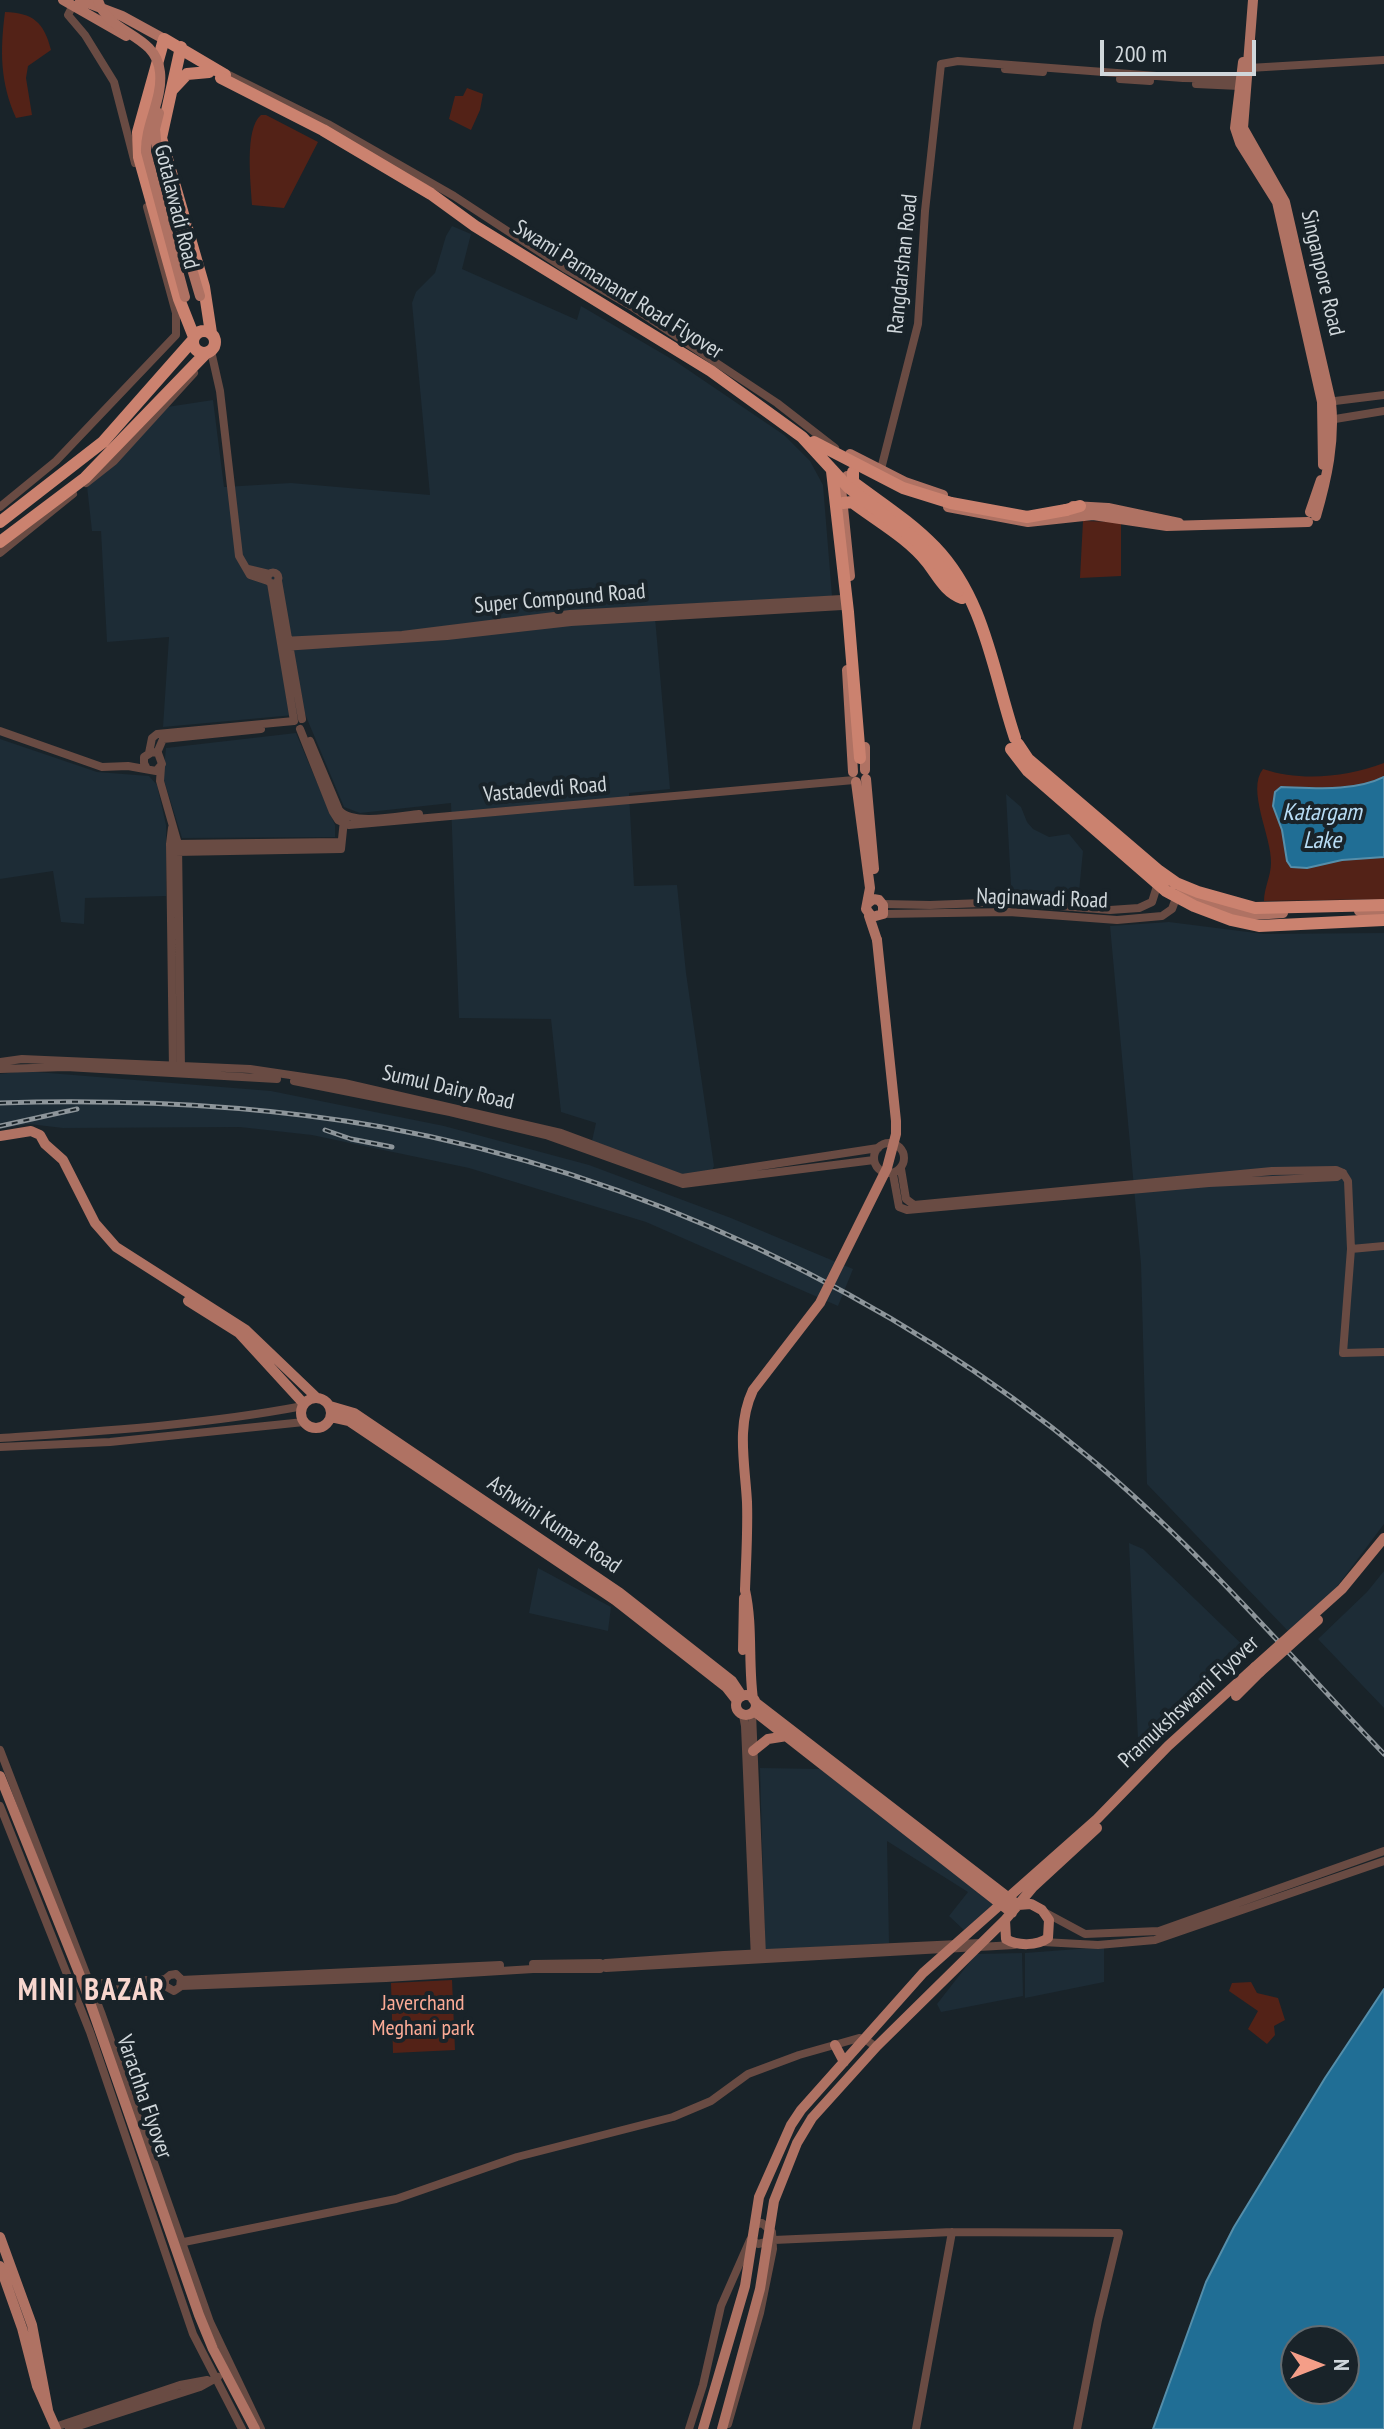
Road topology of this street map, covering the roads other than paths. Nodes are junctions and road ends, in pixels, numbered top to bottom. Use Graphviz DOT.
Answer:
graph roads {
  1 [pos="98,0"];
  2 [pos="107,0"];
  3 [pos="1247,0"];
  4 [pos="1253,0"];
  5 [pos="73,1"];
  6 [pos="122,16"];
  7 [pos="122,33"];
  8 [pos="164,39"];
  9 [pos="159,53"];
  10 [pos="179,53"];
  11 [pos="1384,60"];
  12 [pos="1249,68"];
  13 [pos="218,74"];
  14 [pos="153,81"];
  15 [pos="1240,82"];
  16 [pos="168,102"];
  17 [pos="210,328"];
  18 [pos="193,335"];
  19 [pos="205,354"];
  20 [pos="1384,395"];
  21 [pos="1326,402"];
  22 [pos="1384,411"];
  23 [pos="1328,420"];
  24 [pos="814,442"];
  25 [pos="844,452"];
  26 [pos="829,467"];
  27 [pos="881,469"];
  28 [pos="850,474"];
  29 [pos="843,503"];
  30 [pos="1080,506"];
  31 [pos="0,507"];
  32 [pos="0,522"];
  33 [pos="1183,524"];
  34 [pos="0,542"];
  35 [pos="0,553"];
  36 [pos="962,593"];
  37 [pos="842,602"];
  38 [pos="286,644"];
  39 [pos="298,724"];
  40 [pos="0,731"];
  41 [pos="150,755"];
  42 [pos="1024,761"];
  43 [pos="128,766"];
  44 [pos="154,769"];
  45 [pos="858,773"];
  46 [pos="344,820"];
  47 [pos="174,848"];
  48 [pos="1159,877"];
  49 [pos="1180,891"];
  50 [pos="1384,905"];
  51 [pos="877,909"];
  52 [pos="1384,915"];
  53 [pos="0,1062"];
  54 [pos="0,1069"];
  55 [pos="177,1069"];
  56 [pos="0,1136"];
  57 [pos="878,1148"];
  58 [pos="874,1160"];
  59 [pos="897,1171"];
  60 [pos="93,1225"];
  61 [pos="1384,1246"];
  62 [pos="1351,1249"];
  63 [pos="1384,1352"];
  64 [pos="316,1397"];
  65 [pos="303,1405"];
  66 [pos="330,1412"];
  67 [pos="304,1422"];
  68 [pos="0,1438"];
  69 [pos="0,1447"];
  70 [pos="1384,1538"];
  71 [pos="1384,1548"];
  72 [pos="747,1704"];
  73 [pos="787,1736"];
  74 [pos="0,1750"];
  75 [pos="753,1751"];
  76 [pos="3,1771"];
  77 [pos="0,1791"];
  78 [pos="0,1806"];
  79 [pos="1384,1851"];
  80 [pos="1059,1858"];
  81 [pos="1384,1861"];
  82 [pos="1013,1897"];
  83 [pos="1042,1910"];
  84 [pos="1012,1913"];
  85 [pos="1043,1942"];
  86 [pos="1014,1945"];
  87 [pos="977,1946"];
  88 [pos="953,1947"];
  89 [pos="758,1957"];
  90 [pos="86,1972"];
  91 [pos="165,1982"];
  92 [pos="108,1983"];
  93 [pos="181,1983"];
  94 [pos="92,1987"];
  95 [pos="74,1989"];
  96 [pos="120,1989"];
  97 [pos="102,2015"];
  98 [pos="865,2039"];
  99 [pos="835,2045"];
  100 [pos="876,2047"];
  101 [pos="844,2062"];
  102 [pos="770,2228"];
  103 [pos="753,2232"];
  104 [pos="952,2232"];
  105 [pos="0,2237"];
  106 [pos="771,2241"];
  107 [pos="184,2242"];
  108 [pos="0,2266"];
  109 [pos="233,2371"];
  110 [pos="212,2379"];
  111 [pos="48,2410"];
  112 [pos="56,2428"];
  113 [pos="69,2429"];
  114 [pos="242,2429"];
  115 [pos="248,2429"];
  116 [pos="255,2429"];
  117 [pos="261,2429"];
  118 [pos="689,2429"];
  119 [pos="703,2429"];
  120 [pos="724,2429"];
  121 [pos="916,2429"];
  122 [pos="1077,2429"];
  1 -- 18 [label="main road, bridge"];
  2 -- 6 [label="main road"];
  2 -- 17 [label="main road, bridge"];
  3 -- 15 [label="main road, Singanpore Road"];
  4 -- 12 [label="main road, Singanpore Road"];
  5 -- 6 [label="main road"];
  5 -- 7 [label="main road"];
  5 -- 31 [label="street"];
  6 -- 8 [label="main road"];
  7 -- 9 [label="main road"];
  7 -- 14 [label="highway"];
  8 -- 9 [label="highway, Gotalawadi Road"];
  8 -- 10 [label="highway"];
  9 -- 10 [label="highway"];
  9 -- 14 [label="highway, Gotalawadi Road"];
  10 -- 13 [label="highway"];
  10 -- 16 [label="highway, Gotalawadi Road"];
  11 -- 12 [label="street"];
  12 -- 21 [label="main road, Singanpore Road"];
  13 -- 16 [label="highway"];
  13 -- 24 [label="highway, Swami Parmanand Road Flyover, bridge"];
  13 -- 25 [label="street"];
  13 -- 26 [label="highway, Swami Parmanand Road Flyover, bridge"];
  13 -- 26 [label="street"];
  14 -- 18 [label="highway, Gotalawadi Road"];
  15 -- 21 [label="main road, Singanpore Road"];
  15 -- 27 [label="street, Rangdarshan Road"];
  16 -- 17 [label="highway, Gotalawadi Road"];
  17 -- 18 [label="highway"];
  17 -- 19 [label="highway, Gotalawadi Road"];
  18 -- 19 [label="highway, Gotalawadi Road"];
  18 -- 32 [label="highway"];
  19 -- 34 [label="highway"];
  19 -- 35 [label="street"];
  19 -- 38 [label="street"];
  20 -- 21 [label="street"];
  21 -- 23 [label="main road, Singanpore Road"];
  22 -- 23 [label="street"];
  23 -- 33 [label="main road, Singanpore Road"];
  24 -- 30 [label="highway, bridge"];
  24 -- 36 [label="highway, Swami Parmanand Road Flyover, bridge"];
  25 -- 26 [label="main road"];
  25 -- 27 [label="main road, Singanpore Road"];
  25 -- 28 [label="main road"];
  26 -- 28 [label="main road, Singanpore Road"];
  26 -- 36 [label="highway, Swami Parmanand Road Flyover, bridge"];
  26 -- 37 [label="main road"];
  26 -- 45 [label="highway, bridge"];
  27 -- 30 [label="main road, Singanpore Road"];
  28 -- 29 [label="main road"];
  28 -- 33 [label="main road, Singanpore Road"];
  28 -- 36 [label="highway"];
  29 -- 36 [label="highway"];
  29 -- 45 [label="main road"];
  30 -- 33 [label="main road, Singanpore Road"];
  36 -- 42 [label="highway"];
  37 -- 38 [label="street, Super Compound Road"];
  37 -- 45 [label="main road"];
  38 -- 39 [label="street"];
  39 -- 41 [label="street"];
  39 -- 46 [label="street"];
  40 -- 43 [label="street"];
  41 -- 43 [label="street"];
  41 -- 44 [label="street"];
  41 -- 44 [label="street"];
  42 -- 48 [label="main road"];
  42 -- 48 [label="highway"];
  43 -- 44 [label="street"];
  44 -- 47 [label="street"];
  45 -- 46 [label="street, Vastadevdi Road"];
  45 -- 51 [label="main road"];
  46 -- 47 [label="street"];
  47 -- 55 [label="street"];
  48 -- 49 [label="highway"];
  48 -- 51 [label="street, Naginawadi Road"];
  49 -- 50 [label="highway"];
  49 -- 51 [label="street, Naginawadi Road"];
  49 -- 52 [label="highway"];
  51 -- 72 [label="main road, bridge"];
  53 -- 55 [label="street, Sumul Dairy Road"];
  54 -- 55 [label="street"];
  55 -- 57 [label="street, Sumul Dairy Road"];
  55 -- 58 [label="street"];
  56 -- 60 [label="main road"];
  57 -- 58 [label="street"];
  57 -- 59 [label="street"];
  58 -- 59 [label="street"];
  59 -- 62 [label="street"];
  60 -- 64 [label="main road"];
  60 -- 65 [label="main road"];
  61 -- 62 [label="street"];
  62 -- 63 [label="street"];
  64 -- 65 [label="main road"];
  64 -- 66 [label="main road"];
  65 -- 67 [label="main road"];
  65 -- 68 [label="street"];
  66 -- 67 [label="main road"];
  66 -- 72 [label="main road, Ashwini Kumar Road"];
  67 -- 69 [label="street"];
  70 -- 80 [label="main road, Pramukshswami Flyover, bridge"];
  71 -- 80 [label="main road, Pramukshswami Flyover, bridge"];
  72 -- 73 [label="main road, Ashwini Kumar Road"];
  72 -- 75 [label="street"];
  72 -- 82 [label="main road, Ashwini Kumar Road"];
  72 -- 89 [label="street"];
  73 -- 75 [label="main road"];
  73 -- 82 [label="main road, Ashwini Kumar Road"];
  74 -- 76 [label="street"];
  75 -- 89 [label="street"];
  76 -- 90 [label="street"];
  76 -- 116 [label="main road, Varachha Flyover, bridge"];
  77 -- 115 [label="main road, Varachha Flyover, bridge"];
  78 -- 95 [label="street"];
  79 -- 83 [label="street"];
  80 -- 82 [label="main road, Pramukshswami Flyover"];
  81 -- 85 [label="street"];
  82 -- 84 [label="main road, Ashwini Kumar Road"];
  82 -- 84 [label="main road"];
  82 -- 88 [label="main road"];
  83 -- 84 [label="main road"];
  83 -- 85 [label="main road"];
  84 -- 86 [label="main road"];
  84 -- 87 [label="main road"];
  85 -- 86 [label="main road"];
  86 -- 87 [label="street"];
  87 -- 88 [label="street"];
  87 -- 100 [label="main road"];
  88 -- 89 [label="street"];
  88 -- 98 [label="main road"];
  89 -- 93 [label="street"];
  90 -- 92 [label="street"];
  90 -- 94 [label="street"];
  91 -- 92 [label="street"];
  91 -- 93 [label="street"];
  91 -- 93 [label="street"];
  91 -- 96 [label="street"];
  92 -- 94 [label="street"];
  94 -- 95 [label="street"];
  94 -- 96 [label="street"];
  94 -- 97 [label="street"];
  95 -- 110 [label="street"];
  96 -- 97 [label="street"];
  97 -- 107 [label="street"];
  98 -- 99 [label="street"];
  98 -- 100 [label="street"];
  98 -- 101 [label="main road"];
  99 -- 101 [label="main road"];
  99 -- 107 [label="street"];
  100 -- 102 [label="main road"];
  101 -- 103 [label="main road"];
  102 -- 103 [label="street"];
  102 -- 106 [label="main road"];
  103 -- 106 [label="street"];
  103 -- 118 [label="street"];
  103 -- 119 [label="main road"];
  104 -- 106 [label="street"];
  104 -- 121 [label="street"];
  104 -- 122 [label="street"];
  105 -- 111 [label="main road"];
  106 -- 120 [label="main road"];
  107 -- 109 [label="street"];
  108 -- 111 [label="main road"];
  109 -- 110 [label="street"];
  109 -- 117 [label="street"];
  110 -- 112 [label="street"];
  110 -- 113 [label="street"];
  110 -- 114 [label="street"];
  111 -- 112 [label="main road"];
}
